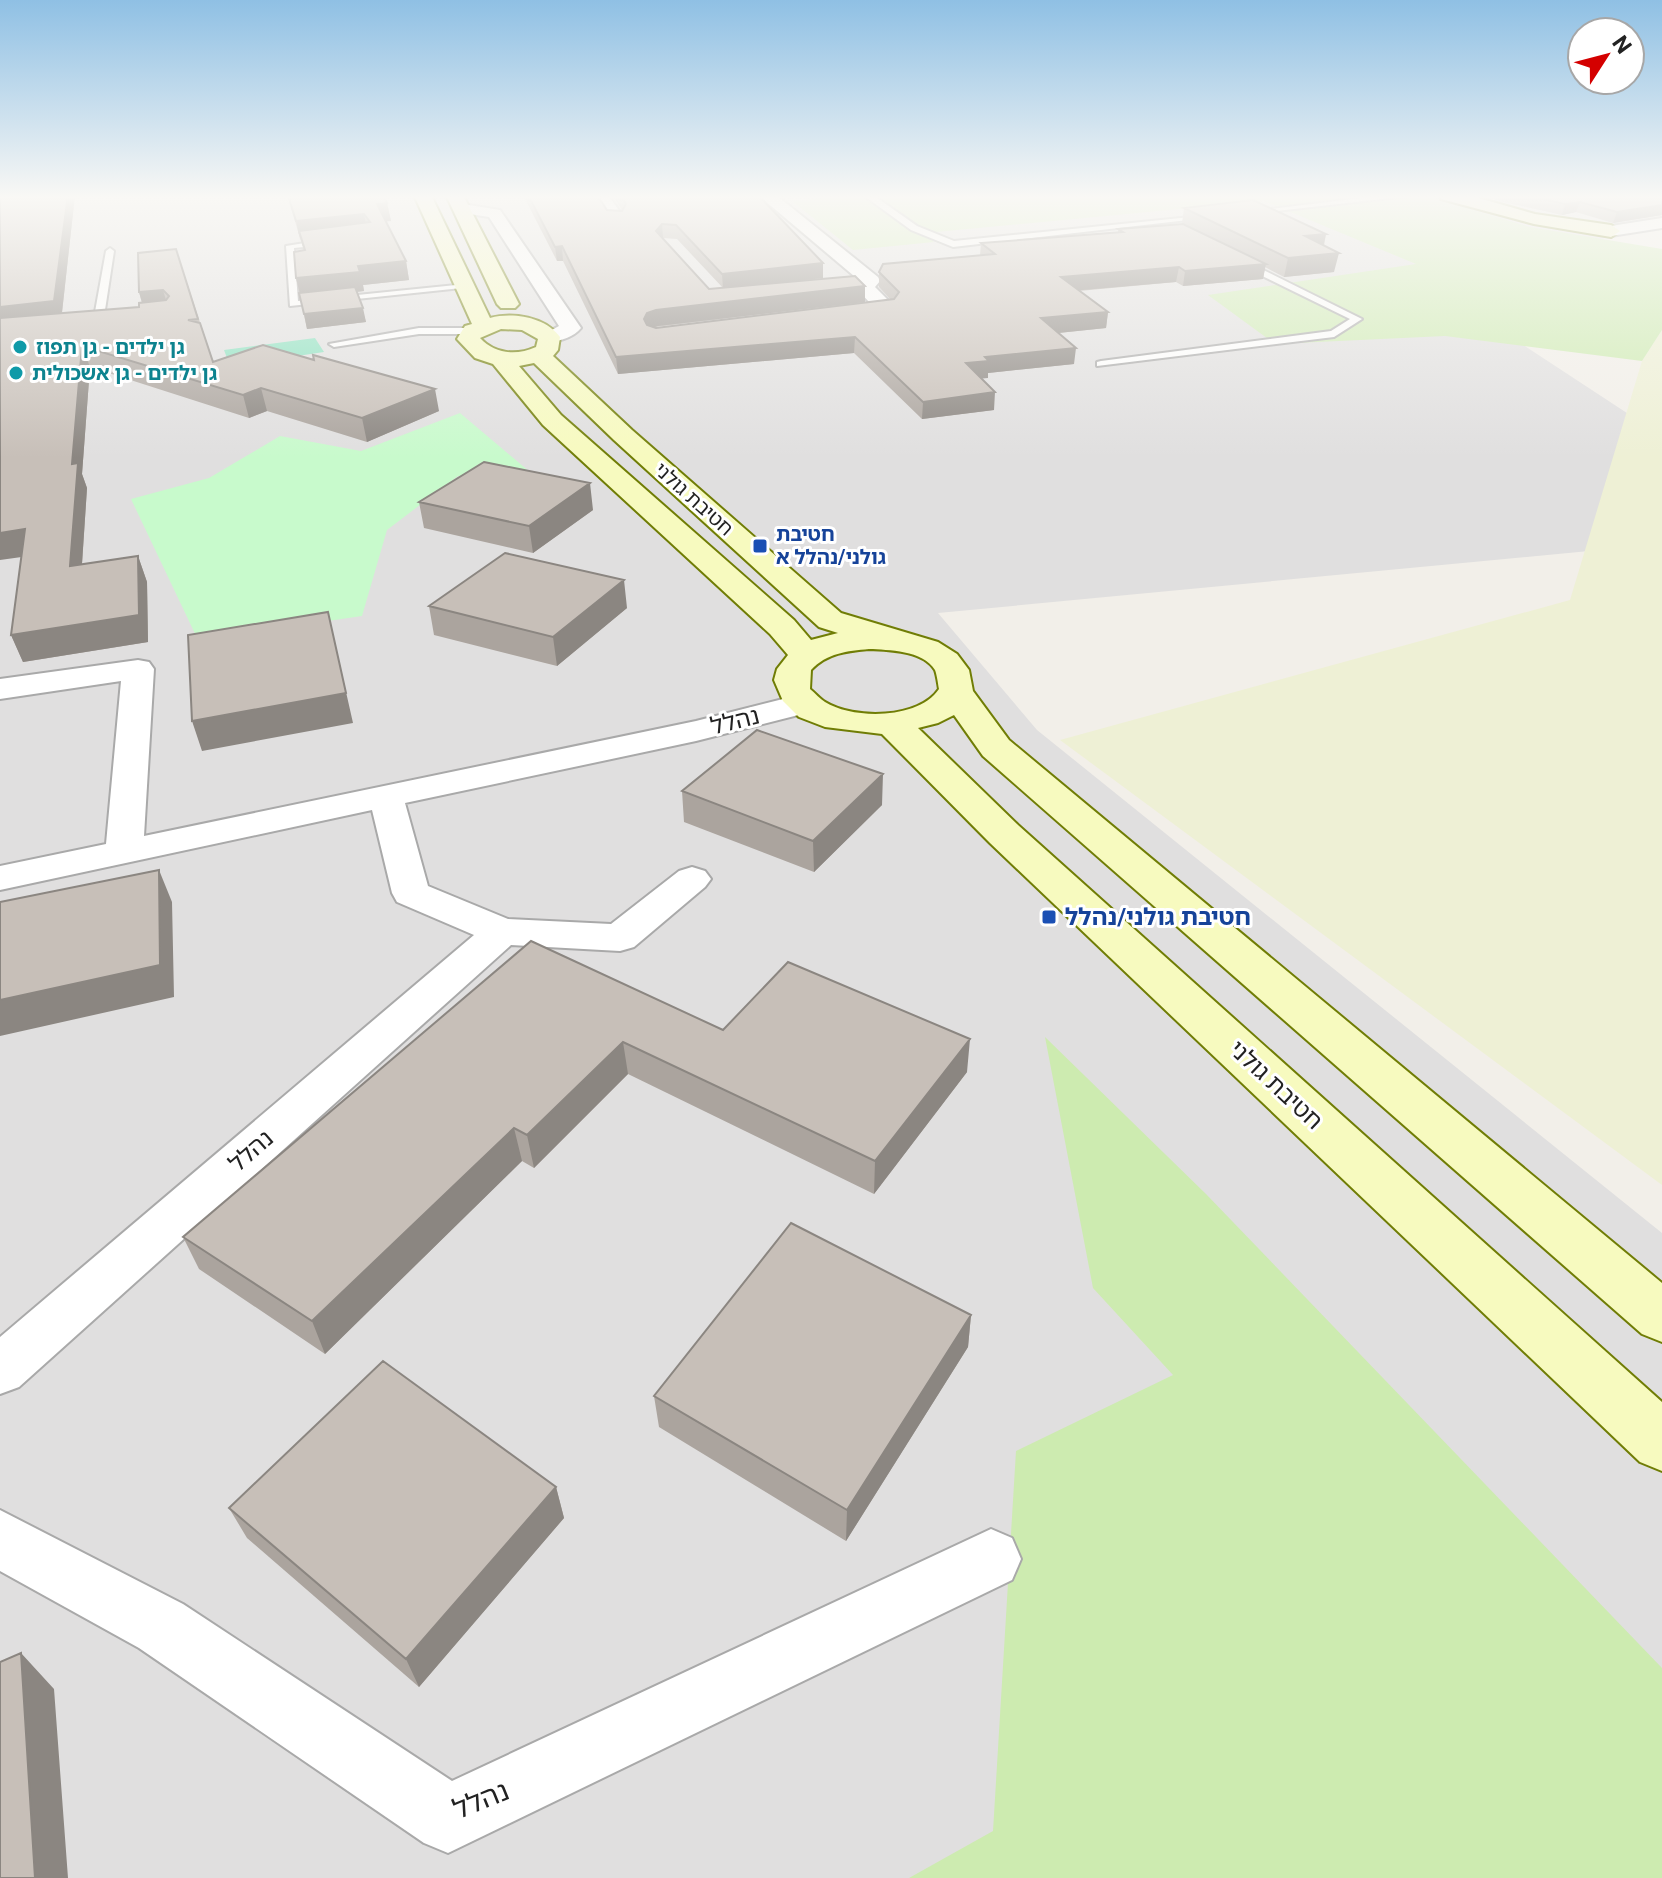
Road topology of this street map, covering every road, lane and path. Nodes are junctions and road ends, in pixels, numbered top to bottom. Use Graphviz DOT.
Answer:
graph roads {
  1 [pos="105,283"];
  2 [pos="292,283"];
  3 [pos="464,283"];
  4 [pos="497,283"];
  5 [pos="541,283"];
  6 [pos="858,283"];
  7 [pos="869,283"];
  8 [pos="1283,283"];
  9 [pos="840,285"];
  10 [pos="466,287"];
  11 [pos="825,315"];
  12 [pos="112,322"];
  13 [pos="516,322"];
  14 [pos="98,323"];
  15 [pos="84,325"];
  16 [pos="478,328"];
  17 [pos="334,344"];
  18 [pos="544,346"];
  19 [pos="501,359"];
  20 [pos="1101,364"];
  21 [pos="904,643"];
  22 [pos="807,656"];
  23 [pos="0,689"];
  24 [pos="955,692"];
  25 [pos="803,704"];
  26 [pos="893,724"];
  27 [pos="386,797"];
  28 [pos="124,852"];
  29 [pos="0,878"];
  30 [pos="692,879"];
  31 [pos="502,932"];
  32 [pos="1662,1317"];
  33 [pos="0,1370"];
  34 [pos="1662,1442"];
  35 [pos="0,1539"];
  36 [pos="991,1559"];
  1 -- 14 [label="lane"];
  2 -- 10 [label="lane"];
  3 -- 10 [label="street"];
  4 -- 13 [label="street"];
  5 -- 18 [label="street"];
  6 -- 9 [label="street"];
  7 -- 11 [label="street"];
  8 -- 20 [label="lane"];
  10 -- 16 [label="street"];
  12 -- 14 [label="lane"];
  13 -- 16 [label="street"];
  13 -- 18 [label="street, חטיבת גולני"];
  14 -- 15 [label="lane"];
  16 -- 17 [label="lane"];
  16 -- 19 [label="street, חטיבת גולני"];
  18 -- 19 [label="street"];
  18 -- 21 [label="street, חטיבת גולני"];
  19 -- 22 [label="street, חטיבת גולני"];
  21 -- 22 [label="street"];
  21 -- 24 [label="street"];
  22 -- 25 [label="street"];
  23 -- 28 [label="street"];
  24 -- 26 [label="street"];
  24 -- 32 [label="street"];
  25 -- 26 [label="street"];
  25 -- 27 [label="street, נהלל"];
  26 -- 34 [label="street, חטיבת גולני"];
  27 -- 28 [label="street, נהלל"];
  27 -- 31 [label="street"];
  28 -- 29 [label="street, נהלל"];
  30 -- 31 [label="street"];
  31 -- 33 [label="street, נהלל"];
  35 -- 36 [label="street, נהלל"];
}
